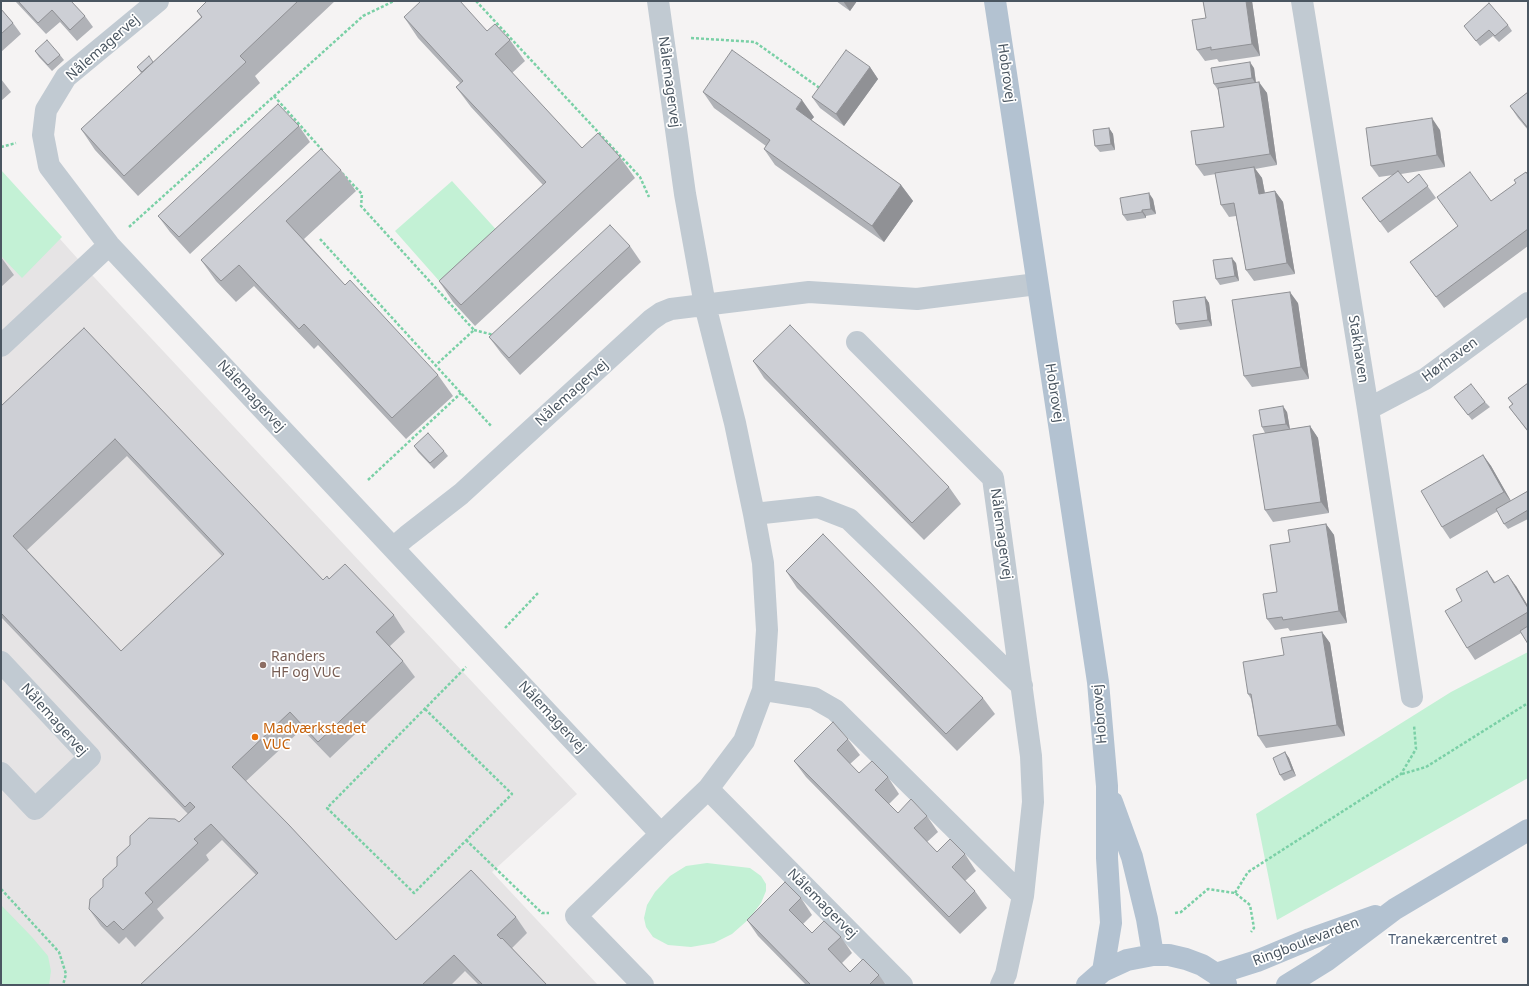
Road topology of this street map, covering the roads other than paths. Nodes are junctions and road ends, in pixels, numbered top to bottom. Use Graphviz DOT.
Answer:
graph roads {
  1 [pos="158,1"];
  2 [pos="658,1"];
  3 [pos="995,1"];
  4 [pos="1302,1"];
  5 [pos="109,244"];
  6 [pos="1037,284"];
  7 [pos="1528,303"];
  8 [pos="705,305"];
  9 [pos="857,342"];
  10 [pos="1,346"];
  11 [pos="1368,409"];
  12 [pos="754,514"];
  13 [pos="394,548"];
  14 [pos="1,662"];
  15 [pos="1022,686"];
  16 [pos="763,690"];
  17 [pos="1412,697"];
  18 [pos="1,773"];
  19 [pos="1107,786"];
  20 [pos="708,789"];
  21 [pos="1528,830"];
  22 [pos="661,834"];
  23 [pos="1023,896"];
  24 [pos="1395,909"];
  25 [pos="1153,955"];
  26 [pos="1095,978"];
  27 [pos="1222,980"];
  28 [pos="643,985"];
  29 [pos="902,985"];
  30 [pos="1001,985"];
  31 [pos="1287,985"];
  1 -- 5 [label="street, Nålemagervej"];
  2 -- 8 [label="street, Nålemagervej"];
  3 -- 6 [label="main road, Hobrovej"];
  4 -- 11 [label="street, Stakhaven"];
  5 -- 10 [label="street"];
  5 -- 13 [label="street, Nålemagervej"];
  6 -- 8 [label="street, Nålemagervej"];
  6 -- 19 [label="main road, Hobrovej"];
  7 -- 11 [label="street, Hørhaven"];
  8 -- 12 [label="street, Nålemagervej"];
  8 -- 13 [label="street, Nålemagervej"];
  9 -- 15 [label="street, Nålemagervej"];
  11 -- 17 [label="street, Stakhaven"];
  12 -- 15 [label="street"];
  12 -- 16 [label="street, Nålemagervej"];
  13 -- 22 [label="street, Nålemagervej"];
  14 -- 18 [label="street, Nålemagervej"];
  15 -- 23 [label="street, Nålemagervej"];
  16 -- 20 [label="street, Nålemagervej"];
  16 -- 23 [label="street"];
  19 -- 25 [label="main road, Hobrovej"];
  19 -- 26 [label="main road, Hobrovej"];
  20 -- 22 [label="street, Nålemagervej"];
  20 -- 29 [label="street, Nålemagervej"];
  21 -- 24 [label="main road, Ringboulevarden"];
  22 -- 28 [label="street, Nålemagervej"];
  23 -- 30 [label="street, Nålemagervej"];
  24 -- 27 [label="main road, Ringboulevarden"];
  24 -- 31 [label="main road, Ringboulevarden"];
  25 -- 26 [label="main road"];
  25 -- 27 [label="main road"];
}
